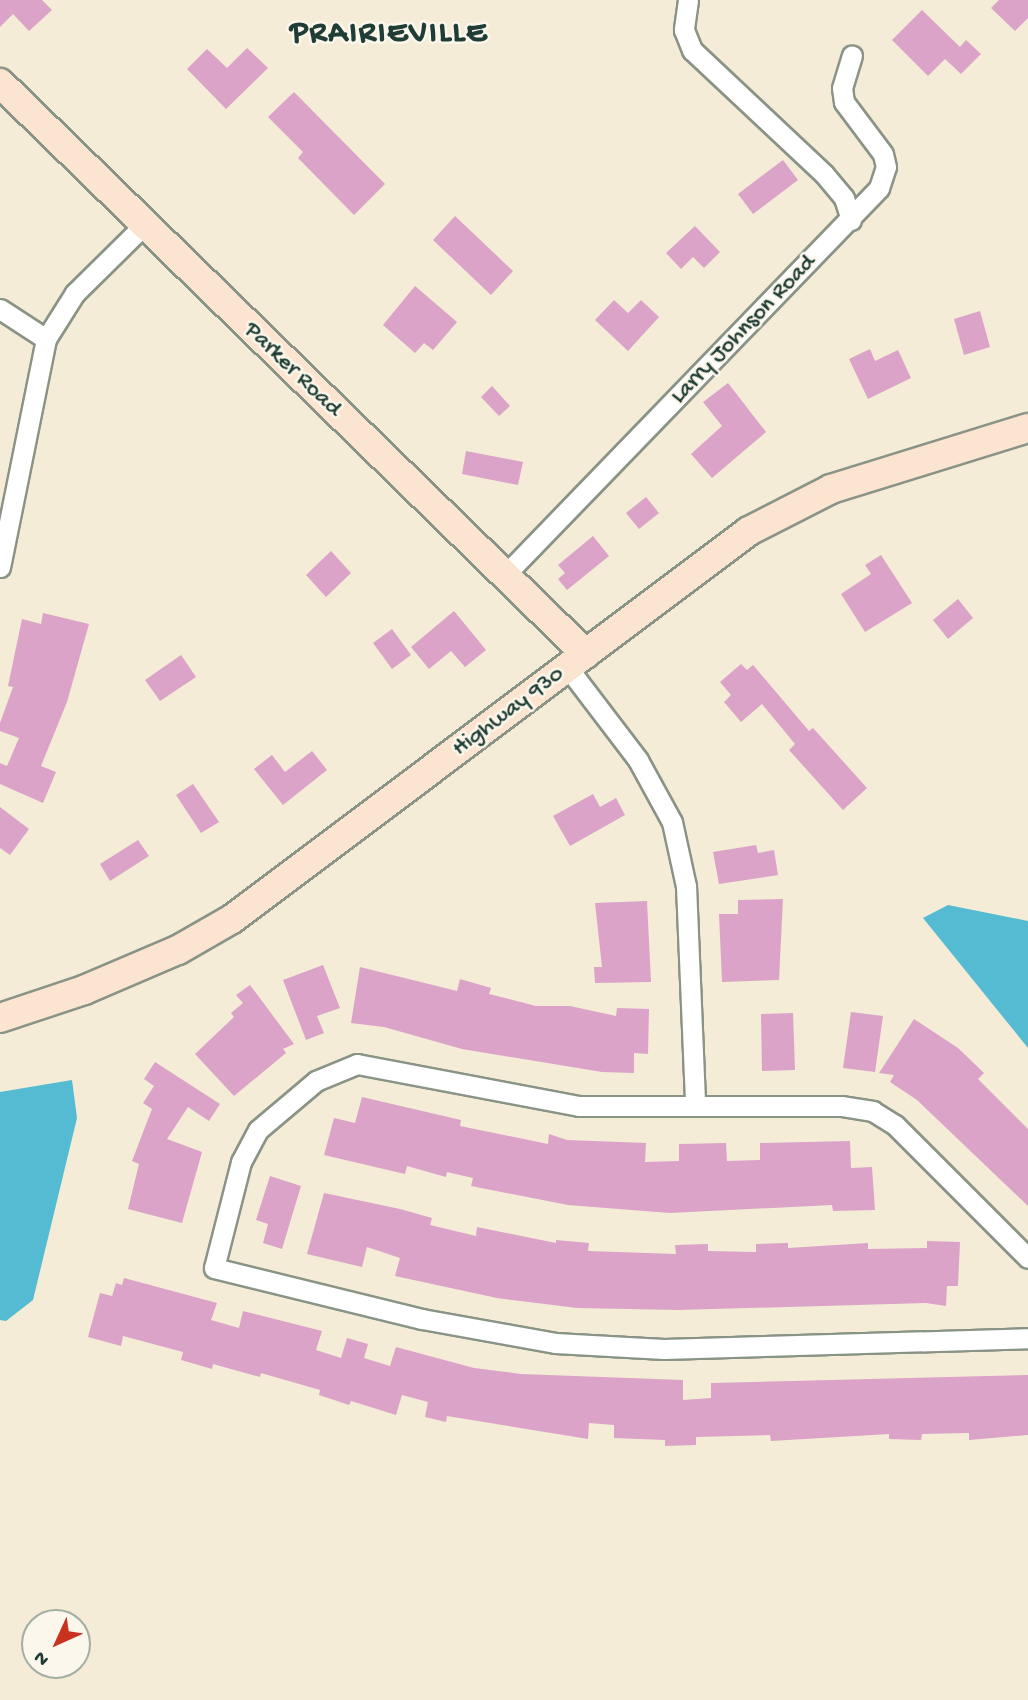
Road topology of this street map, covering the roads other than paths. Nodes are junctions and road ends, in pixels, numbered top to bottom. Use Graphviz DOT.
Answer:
graph roads {
  1 [pos="688,0"];
  2 [pos="852,56"];
  3 [pos="0,83"];
  4 [pos="851,220"];
  5 [pos="144,225"];
  6 [pos="0,309"];
  7 [pos="46,339"];
  8 [pos="1028,428"];
  9 [pos="0,567"];
  10 [pos="503,577"];
  11 [pos="577,661"];
  12 [pos="0,1018"];
  13 [pos="695,1104"];
  14 [pos="1028,1258"];
  15 [pos="1028,1338"];
  1 -- 4 [label="street"];
  2 -- 4 [label="street, Larry Johnson Road"];
  3 -- 5 [label="street, Parker Road"];
  4 -- 10 [label="street, Larry Johnson Road"];
  5 -- 7 [label="street"];
  5 -- 10 [label="street, Parker Road"];
  6 -- 7 [label="street"];
  7 -- 9 [label="street"];
  8 -- 11 [label="street, Highway 930"];
  10 -- 11 [label="street, Parker Road"];
  11 -- 12 [label="street, Highway 930"];
  11 -- 13 [label="street"];
  13 -- 14 [label="street"];
  13 -- 15 [label="street"];
}
